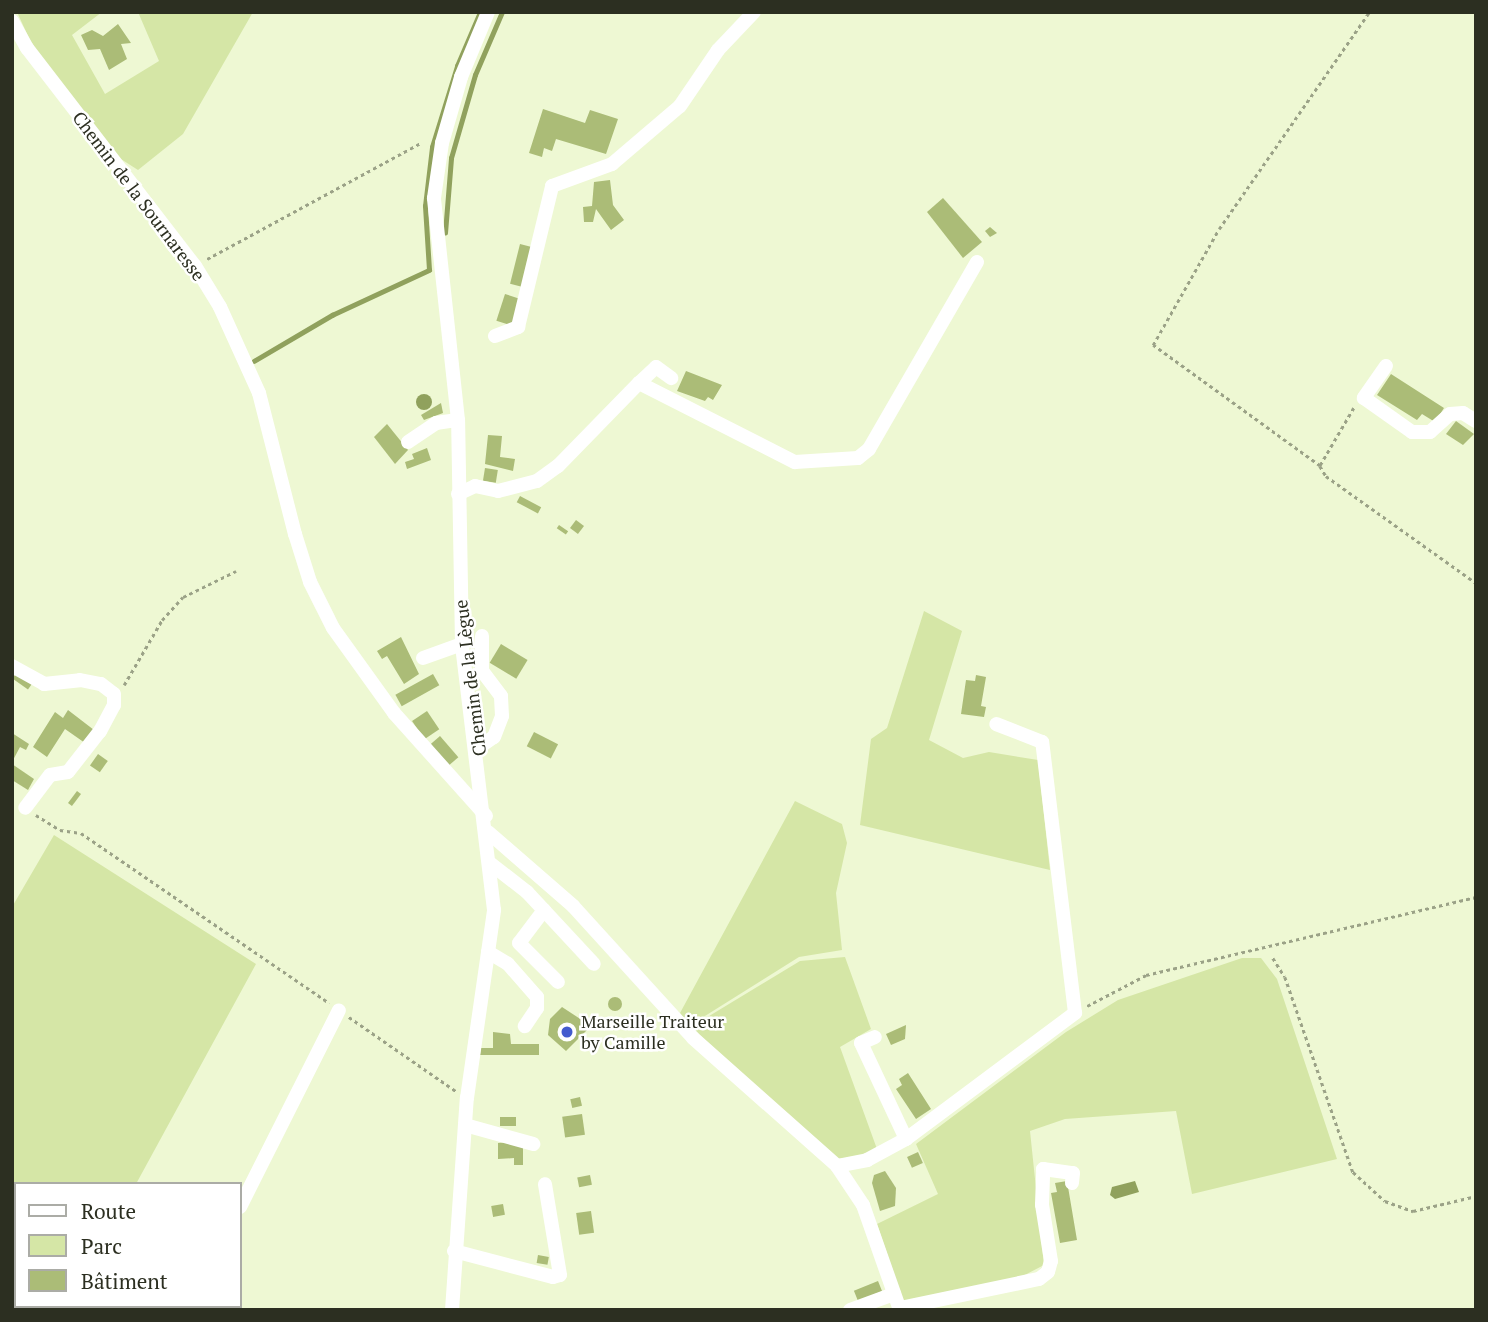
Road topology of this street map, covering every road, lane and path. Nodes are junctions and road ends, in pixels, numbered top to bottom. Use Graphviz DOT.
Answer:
graph roads {
  1 [pos="488,12"];
  2 [pos="754,12"];
  3 [pos="1369,12"];
  4 [pos="12,21"];
  5 [pos="421,143"];
  6 [pos="977,262"];
  7 [pos="195,266"];
  8 [pos="495,336"];
  9 [pos="1385,366"];
  10 [pos="671,378"];
  11 [pos="639,383"];
  12 [pos="1364,398"];
  13 [pos="458,420"];
  14 [pos="1476,421"];
  15 [pos="408,443"];
  16 [pos="1320,466"];
  17 [pos="458,494"];
  18 [pos="236,571"];
  19 [pos="1476,583"];
  20 [pos="482,636"];
  21 [pos="463,644"];
  22 [pos="423,658"];
  23 [pos="12,666"];
  24 [pos="114,694"];
  25 [pos="996,724"];
  26 [pos="478,748"];
  27 [pos="25,808"];
  28 [pos="486,816"];
  29 [pos="488,832"];
  30 [pos="491,864"];
  31 [pos="1476,897"];
  32 [pos="544,910"];
  33 [pos="488,952"];
  34 [pos="1273,958"];
  35 [pos="594,964"];
  36 [pos="558,982"];
  37 [pos="339,1010"];
  38 [pos="1075,1013"];
  39 [pos="525,1026"];
  40 [pos="874,1037"];
  41 [pos="467,1098"];
  42 [pos="465,1125"];
  43 [pos="906,1139"];
  44 [pos="533,1144"];
  45 [pos="837,1166"];
  46 [pos="1072,1183"];
  47 [pos="545,1184"];
  48 [pos="1476,1196"];
  49 [pos="242,1203"];
  50 [pos="454,1251"];
  51 [pos="894,1294"];
  52 [pos="900,1309"];
  53 [pos="452,1310"];
  54 [pos="850,1310"];
  1 -- 13 [label="street, Chemin de la Lègue"];
  2 -- 8 [label="street"];
  3 -- 16 [label="path"];
  4 -- 7 [label="street, Chemin de la Sournaresse"];
  5 -- 7 [label="path"];
  6 -- 11 [label="street"];
  7 -- 28 [label="street, Chemin de la Sournaresse"];
  9 -- 12 [label="street"];
  10 -- 11 [label="street"];
  11 -- 17 [label="street"];
  12 -- 14 [label="street"];
  12 -- 16 [label="path"];
  13 -- 15 [label="street"];
  13 -- 17 [label="street, Chemin de la Lègue"];
  16 -- 19 [label="path"];
  17 -- 21 [label="street, Chemin de la Lègue"];
  18 -- 24 [label="path"];
  20 -- 26 [label="street"];
  21 -- 22 [label="street"];
  21 -- 26 [label="street, Chemin de la Lègue"];
  23 -- 24 [label="street"];
  24 -- 27 [label="street"];
  25 -- 38 [label="street"];
  26 -- 28 [label="street, Chemin de la Lègue"];
  27 -- 37 [label="path"];
  28 -- 29 [label="street, Chemin de la Lègue"];
  29 -- 30 [label="street, Chemin de la Lègue"];
  29 -- 45 [label="street"];
  30 -- 32 [label="street"];
  30 -- 33 [label="street, Chemin de la Lègue"];
  31 -- 38 [label="path"];
  32 -- 35 [label="street"];
  32 -- 36 [label="street"];
  33 -- 39 [label="street"];
  33 -- 41 [label="street, Chemin de la Lègue"];
  34 -- 48 [label="path"];
  37 -- 41 [label="path"];
  37 -- 49 [label="street"];
  38 -- 43 [label="street"];
  40 -- 43 [label="street"];
  41 -- 42 [label="street, Chemin de la Lègue"];
  42 -- 44 [label="street"];
  42 -- 50 [label="street, Chemin de la Lègue"];
  43 -- 45 [label="street"];
  45 -- 51 [label="street"];
  46 -- 52 [label="street"];
  47 -- 50 [label="street"];
  50 -- 53 [label="street, Chemin de la Lègue"];
  51 -- 52 [label="street"];
  51 -- 54 [label="street"];
}
